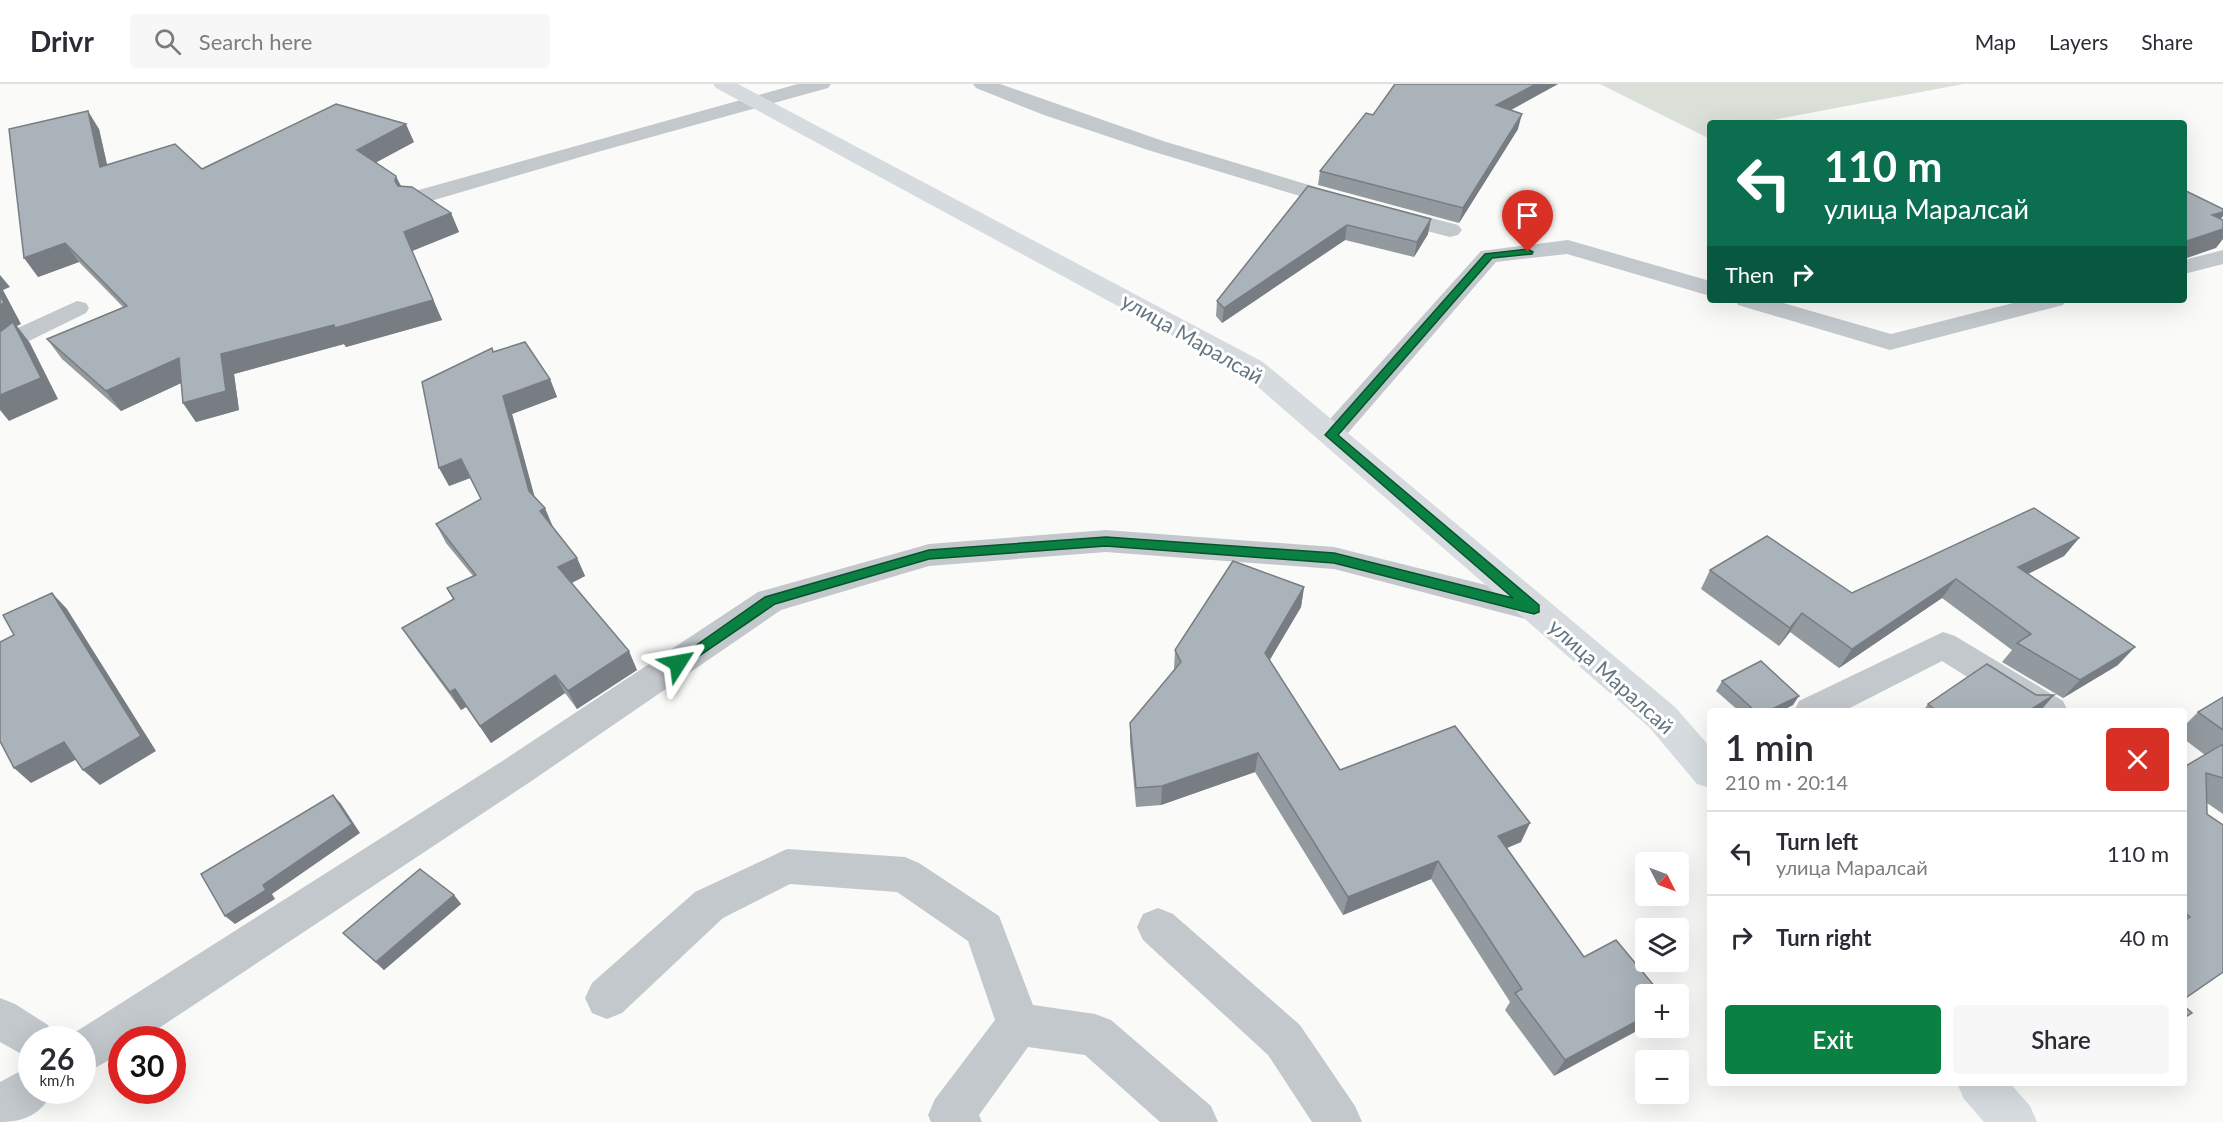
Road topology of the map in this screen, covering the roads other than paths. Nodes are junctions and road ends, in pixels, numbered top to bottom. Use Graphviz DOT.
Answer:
graph roads {
  1 [pos="723,84"];
  2 [pos="821,84"];
  3 [pos="983,84"];
  4 [pos="757,102"];
  5 [pos="416,198"];
  6 [pos="1450,230"];
  7 [pos="2223,257"];
  8 [pos="2187,266"];
  9 [pos="1707,288"];
  10 [pos="1757,303"];
  11 [pos="2042,303"];
  12 [pos="77,308"];
  13 [pos="0,353"];
  14 [pos="1331,435"];
  15 [pos="1534,609"];
  16 [pos="1818,708"];
  17 [pos="2045,708"];
  18 [pos="1707,769"];
  19 [pos="1158,927"];
  20 [pos="607,998"];
  21 [pos="0,1018"];
  22 [pos="1018,1024"];
  23 [pos="18,1030"];
  24 [pos="96,1044"];
  25 [pos="1983,1086"];
  26 [pos="959,1122"];
  27 [pos="1195,1122"];
  28 [pos="1339,1122"];
  29 [pos="2014,1122"];
  1 -- 4 [label="street, улица Маралсай"];
  2 -- 4 [label="street"];
  3 -- 6 [label="street"];
  4 -- 5 [label="street"];
  4 -- 14 [label="street, улица Маралсай"];
  7 -- 8 [label="lane"];
  9 -- 14 [label="lane"];
  10 -- 11 [label="lane"];
  12 -- 13 [label="lane"];
  14 -- 15 [label="street, улица Маралсай"];
  15 -- 18 [label="street, улица Маралсай"];
  15 -- 24 [label="street"];
  16 -- 17 [label="street"];
  19 -- 28 [label="street"];
  20 -- 22 [label="street"];
  21 -- 23 [label="lane"];
  22 -- 26 [label="street"];
  22 -- 27 [label="street"];
  25 -- 29 [label="street"];
}
